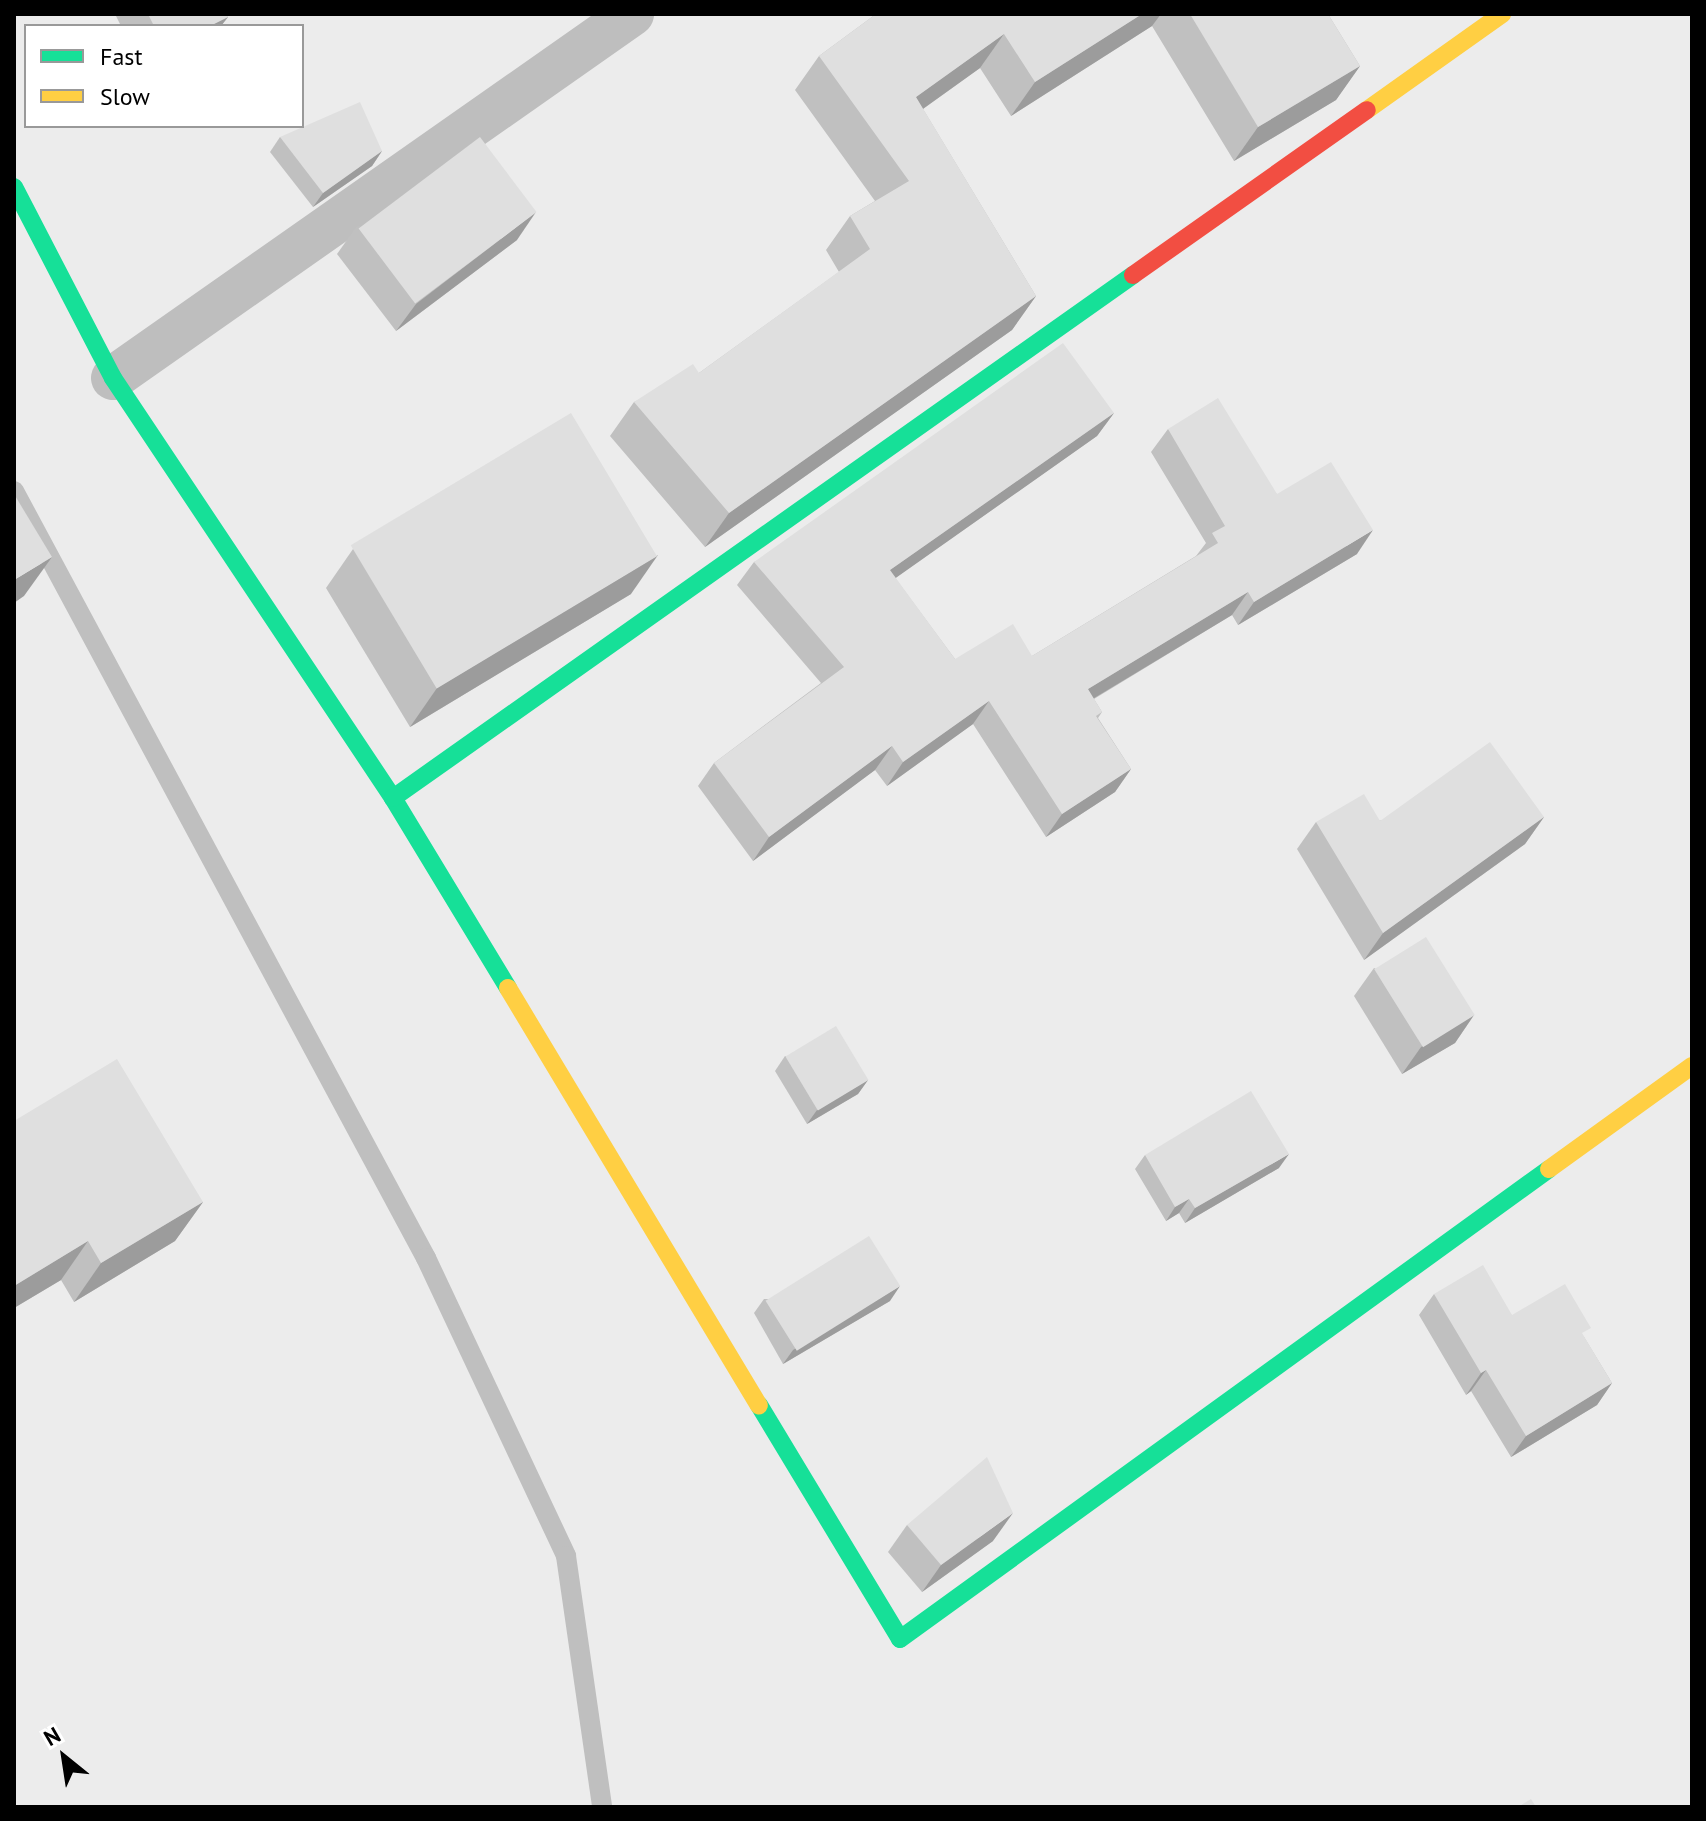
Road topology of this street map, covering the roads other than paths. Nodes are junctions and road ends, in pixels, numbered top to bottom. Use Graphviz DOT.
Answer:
graph roads {
  1 [pos="632,14"];
  2 [pos="1502,14"];
  3 [pos="14,187"];
  4 [pos="113,378"];
  5 [pos="393,798"];
  6 [pos="1692,1066"];
  1 -- 4 [label="street"];
  2 -- 5 [label="street"];
  3 -- 4 [label="street"];
  4 -- 5 [label="street"];
  5 -- 6 [label="street"];
}
